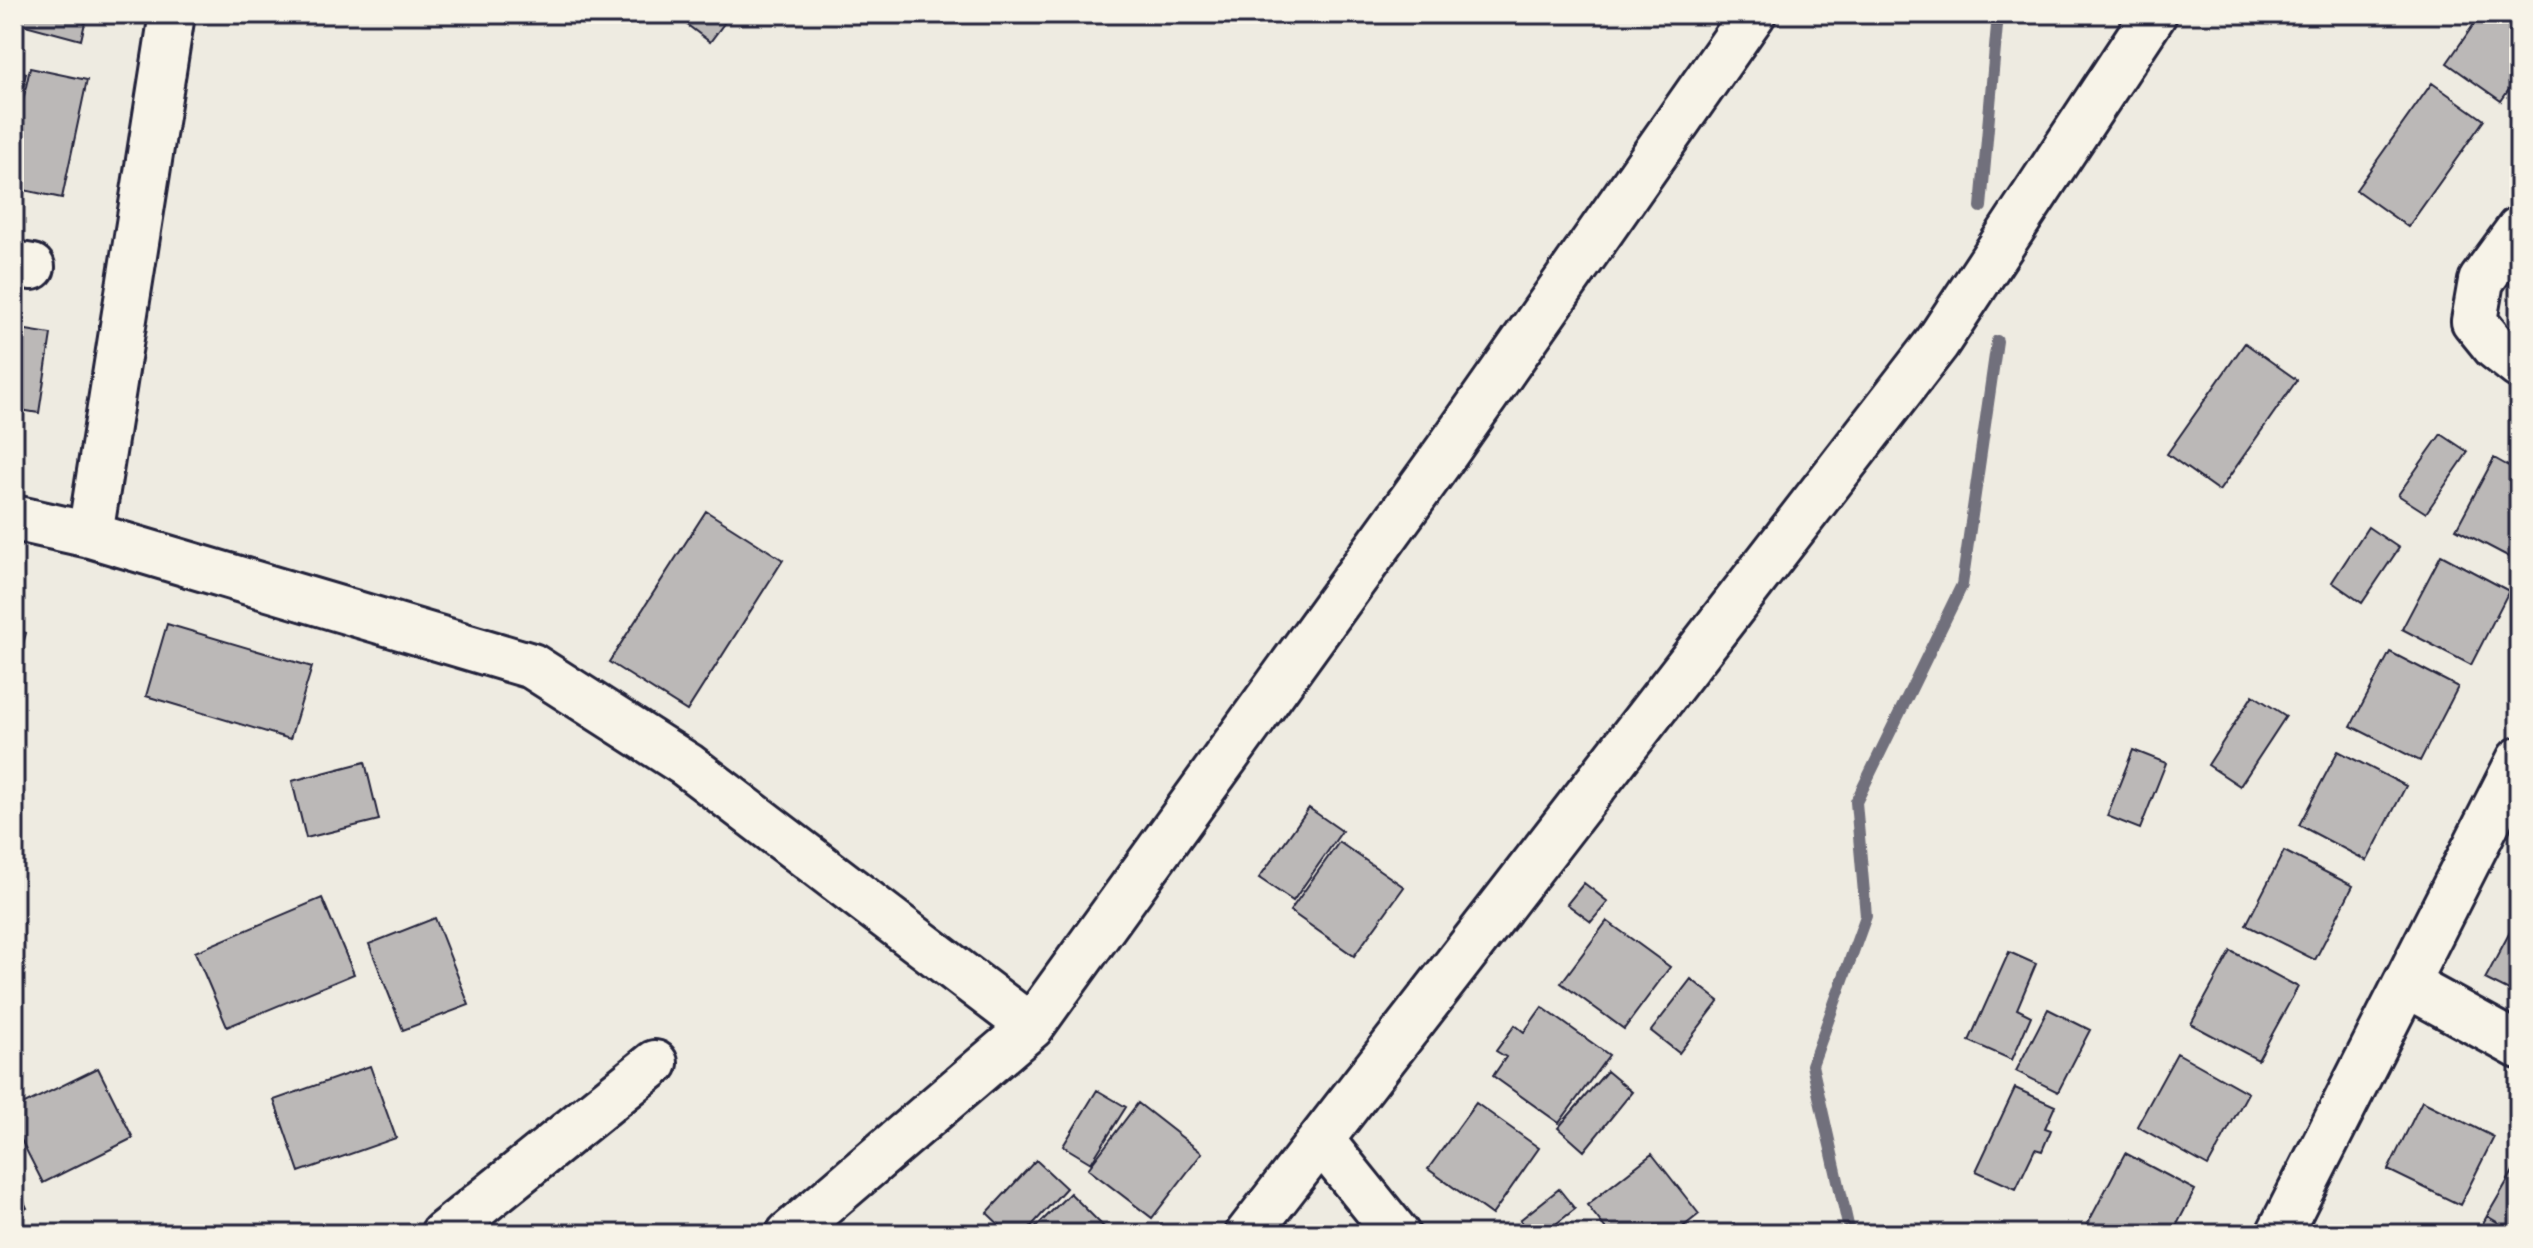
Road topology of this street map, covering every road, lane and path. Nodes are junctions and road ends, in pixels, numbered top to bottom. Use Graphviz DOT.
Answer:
graph roads {
  1 [pos="172,14"];
  2 [pos="1753,14"];
  3 [pos="2154,14"];
  4 [pos="2519,229"];
  5 [pos="2519,366"];
  6 [pos="14,518"];
  7 [pos="90,535"];
  8 [pos="2519,760"];
  9 [pos="2406,984"];
  10 [pos="1031,1027"];
  11 [pos="2519,1046"];
  12 [pos="655,1063"];
  13 [pos="1322,1141"];
  14 [pos="443,1234"];
  15 [pos="789,1234"];
  16 [pos="1248,1234"];
  17 [pos="1397,1234"];
  18 [pos="2279,1234"];
  1 -- 7 [label="street"];
  2 -- 10 [label="street"];
  3 -- 13 [label="street"];
  4 -- 5 [label="street"];
  6 -- 7 [label="street"];
  7 -- 10 [label="street"];
  8 -- 9 [label="street"];
  9 -- 11 [label="street"];
  9 -- 18 [label="street"];
  10 -- 15 [label="street"];
  12 -- 14 [label="street"];
  13 -- 16 [label="street"];
  13 -- 17 [label="street"];
}
